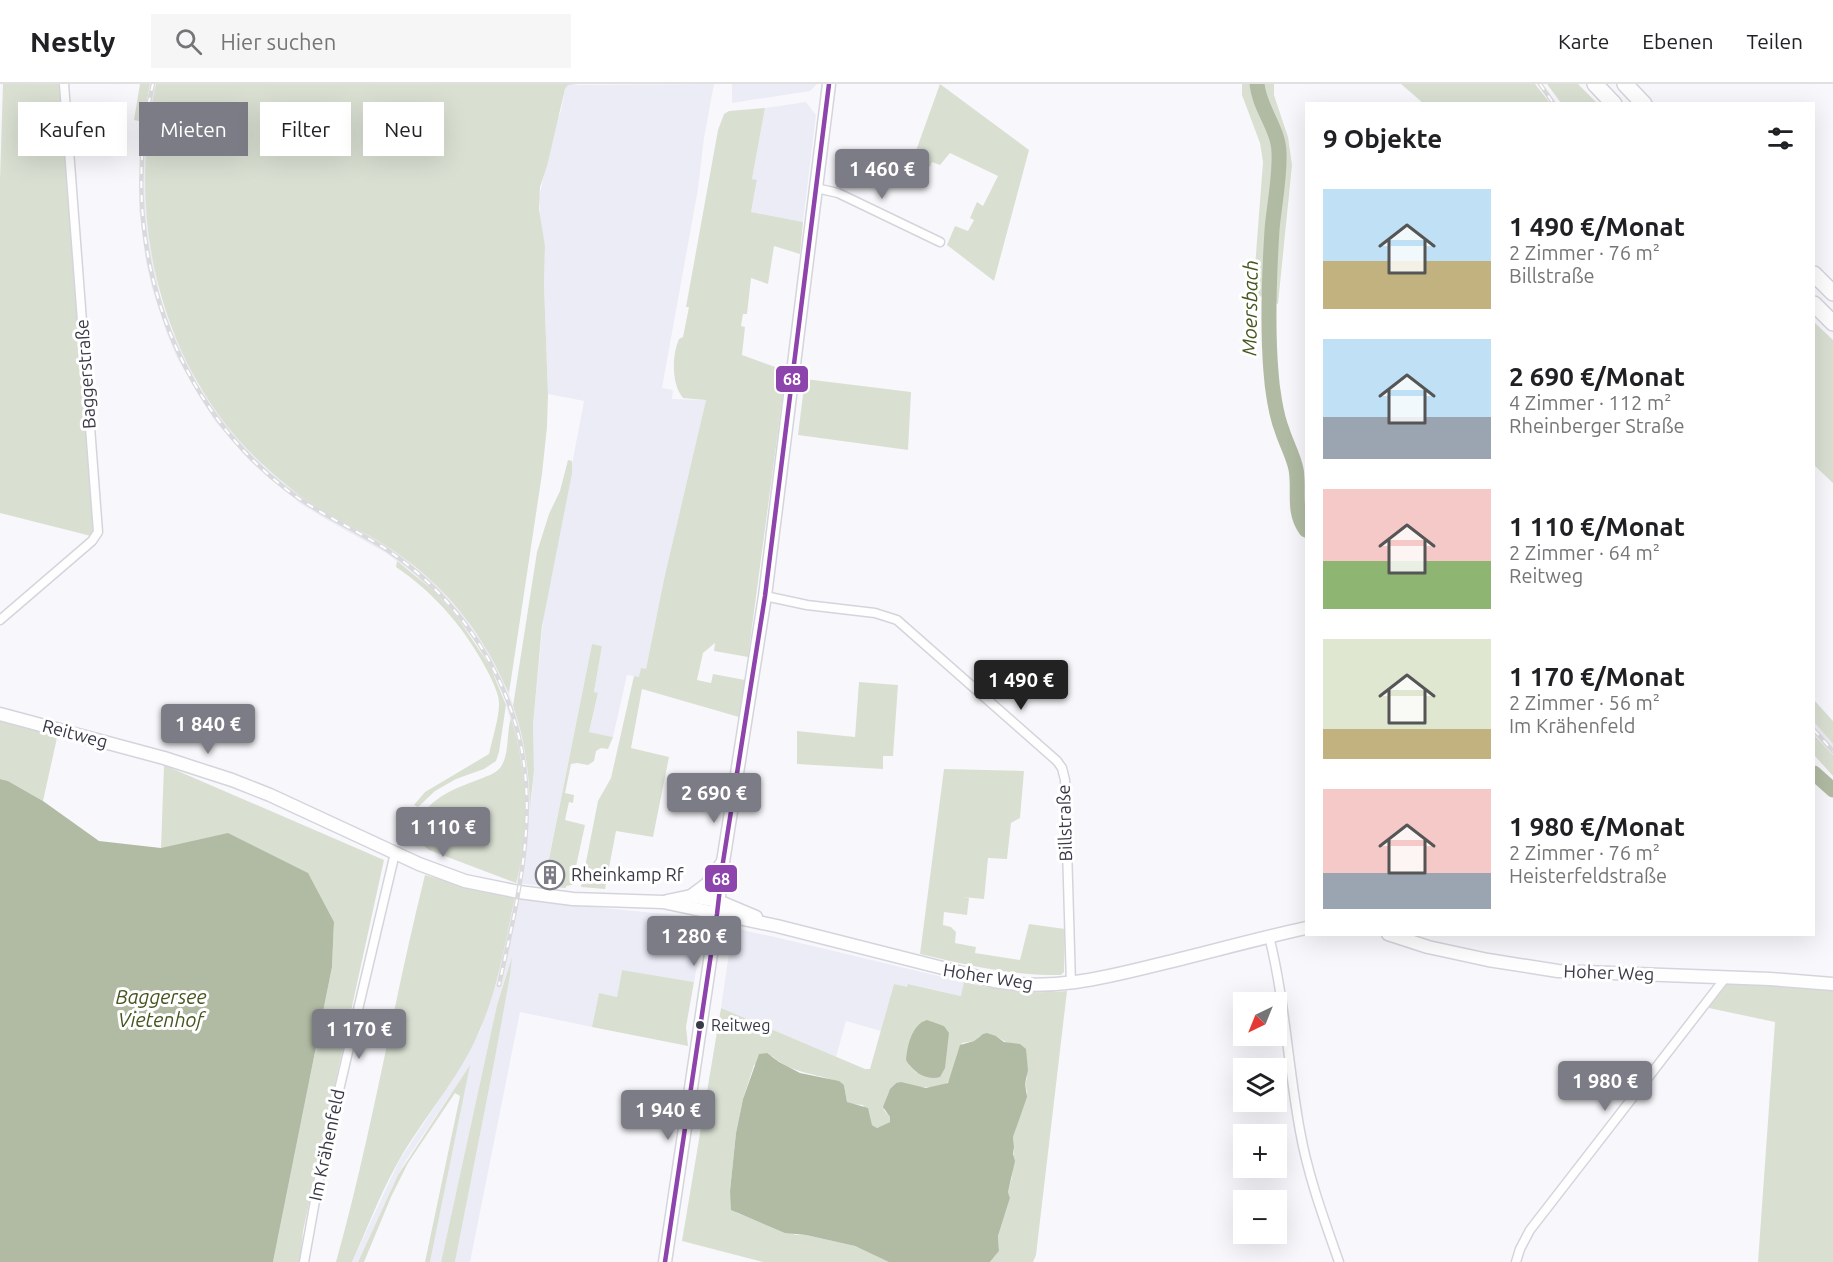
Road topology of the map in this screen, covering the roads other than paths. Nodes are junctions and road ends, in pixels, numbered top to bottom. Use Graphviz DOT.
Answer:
graph roads {
  1 [pos="64,84"];
  2 [pos="829,84"];
  3 [pos="1595,84"];
  4 [pos="1625,84"];
  5 [pos="1612,102"];
  6 [pos="1642,102"];
  7 [pos="816,188"];
  8 [pos="940,242"];
  9 [pos="1815,275"];
  10 [pos="1833,293"];
  11 [pos="1815,305"];
  12 [pos="1833,323"];
  13 [pos="765,596"];
  14 [pos="0,620"];
  15 [pos="0,714"];
  16 [pos="395,853"];
  17 [pos="723,862"];
  18 [pos="691,896"];
  19 [pos="718,901"];
  20 [pos="663,902"];
  21 [pos="717,914"];
  22 [pos="777,926"];
  23 [pos="1305,928"];
  24 [pos="1269,936"];
  25 [pos="1394,936"];
  26 [pos="1726,977"];
  27 [pos="1071,984"];
  28 [pos="1833,984"];
  29 [pos="304,1262"];
  30 [pos="664,1262"];
  31 [pos="1339,1262"];
  32 [pos="1516,1262"];
  1 -- 14 [label="street, Baggerstraße"];
  2 -- 7 [label="main road"];
  3 -- 5 [label="highway"];
  4 -- 6 [label="highway"];
  7 -- 8 [label="street"];
  7 -- 13 [label="main road"];
  9 -- 10 [label="highway"];
  11 -- 12 [label="highway"];
  13 -- 17 [label="main road"];
  13 -- 27 [label="street, Billstraße"];
  15 -- 16 [label="main road, Reitweg"];
  16 -- 20 [label="main road, Reitweg"];
  16 -- 29 [label="street, Im Krähenfeld"];
  17 -- 18 [label="main road"];
  17 -- 19 [label="main road"];
  18 -- 19 [label="main road, Reitweg"];
  18 -- 20 [label="main road, Reitweg"];
  19 -- 21 [label="main road"];
  19 -- 22 [label="main road, Hoher Weg"];
  20 -- 21 [label="main road, Reitweg"];
  21 -- 22 [label="main road, Hoher Weg"];
  21 -- 30 [label="main road"];
  22 -- 27 [label="main road, Hoher Weg"];
  23 -- 24 [label="main road, Hoher Weg"];
  24 -- 27 [label="main road, Hoher Weg"];
  24 -- 31 [label="street"];
  25 -- 26 [label="main road, Hoher Weg"];
  26 -- 28 [label="main road, Hoher Weg"];
  26 -- 32 [label="street"];
}
